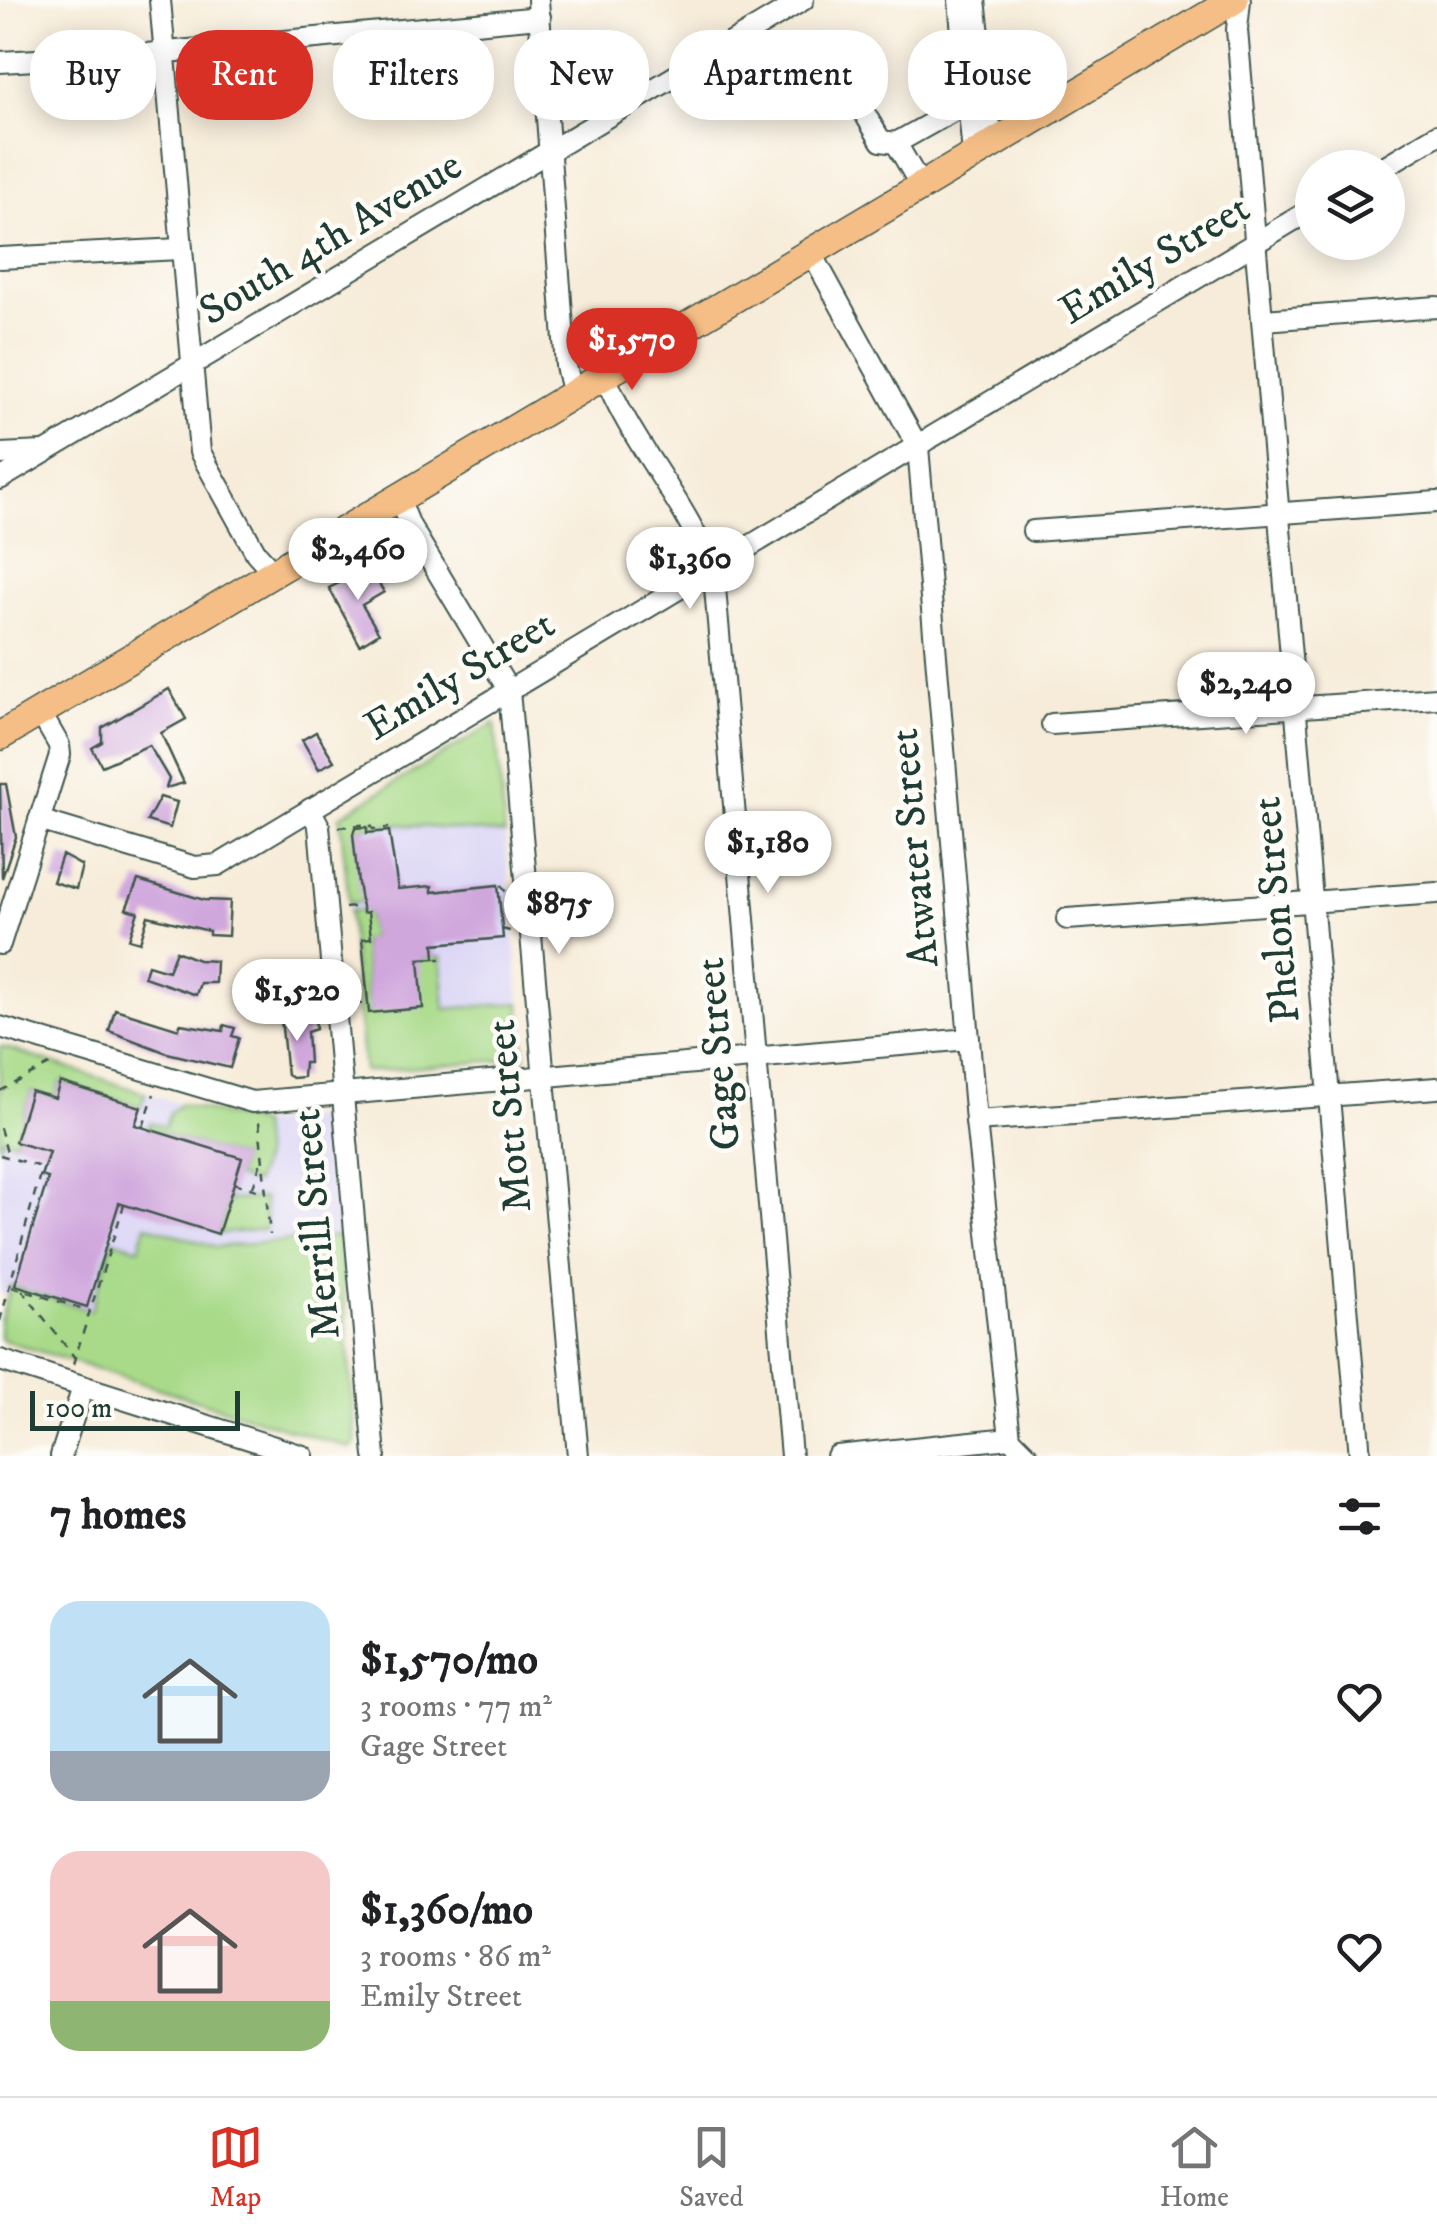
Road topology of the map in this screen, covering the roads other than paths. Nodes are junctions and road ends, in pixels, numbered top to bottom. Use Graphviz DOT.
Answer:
graph roads {
  1 [pos="160,0"];
  2 [pos="802,0"];
  3 [pos="959,0"];
  4 [pos="975,0"];
  5 [pos="1237,0"];
  6 [pos="539,8"];
  7 [pos="960,30"];
  8 [pos="164,51"];
  9 [pos="0,62"];
  10 [pos="868,120"];
  11 [pos="937,120"];
  12 [pos="968,120"];
  13 [pos="1437,135"];
  14 [pos="896,143"];
  15 [pos="982,150"];
  16 [pos="552,151"];
  17 [pos="1405,154"];
  18 [pos="921,186"];
  19 [pos="1295,219"];
  20 [pos="1257,242"];
  21 [pos="180,249"];
  22 [pos="812,252"];
  23 [pos="0,258"];
  24 [pos="1437,307"];
  25 [pos="1264,320"];
  26 [pos="190,366"];
  27 [pos="605,375"];
  28 [pos="573,395"];
  29 [pos="918,447"];
  30 [pos="47,452"];
  31 [pos="0,454"];
  32 [pos="0,479"];
  33 [pos="399,499"];
  34 [pos="1437,502"];
  35 [pos="1280,514"];
  36 [pos="1032,530"];
  37 [pos="712,569"];
  38 [pos="274,572"];
  39 [pos="509,691"];
  40 [pos="1437,698"];
  41 [pos="1297,708"];
  42 [pos="40,712"];
  43 [pos="1052,724"];
  44 [pos="0,736"];
  45 [pos="310,809"];
  46 [pos="39,820"];
  47 [pos="1437,893"];
  48 [pos="1314,902"];
  49 [pos="1067,919"];
  50 [pos="0,944"];
  51 [pos="0,1027"];
  52 [pos="969,1039"];
  53 [pos="757,1058"];
  54 [pos="544,1078"];
  55 [pos="1437,1088"];
  56 [pos="1329,1095"];
  57 [pos="344,1097"];
  58 [pos="976,1121"];
  59 [pos="0,1360"];
  60 [pos="83,1386"];
  61 [pos="1010,1438"];
  62 [pos="296,1455"];
  63 [pos="61,1456"];
  64 [pos="375,1456"];
  65 [pos="578,1456"];
  66 [pos="790,1456"];
  67 [pos="837,1456"];
  68 [pos="1028,1456"];
  69 [pos="1360,1456"];
  1 -- 8 [label="street"];
  2 -- 16 [label="street, South 4th Avenue"];
  3 -- 7 [label="street"];
  4 -- 15 [label="street"];
  5 -- 15 [label="main road"];
  5 -- 20 [label="street, Phelon Street"];
  6 -- 8 [label="street"];
  6 -- 16 [label="street"];
  8 -- 9 [label="street"];
  8 -- 21 [label="street"];
  10 -- 14 [label="street"];
  11 -- 14 [label="street"];
  12 -- 15 [label="street"];
  13 -- 17 [label="street"];
  14 -- 18 [label="street"];
  15 -- 18 [label="main road"];
  16 -- 26 [label="street, South 4th Avenue"];
  16 -- 28 [label="street"];
  18 -- 22 [label="main road"];
  19 -- 20 [label="street, Emily Street"];
  20 -- 25 [label="street, Phelon Street"];
  20 -- 29 [label="street, Emily Street"];
  21 -- 23 [label="street"];
  21 -- 26 [label="street"];
  22 -- 27 [label="main road"];
  22 -- 29 [label="street, Atwater Street"];
  24 -- 25 [label="street"];
  25 -- 35 [label="street, Phelon Street"];
  26 -- 30 [label="street, South 4th Avenue"];
  26 -- 38 [label="street"];
  27 -- 28 [label="main road"];
  27 -- 37 [label="street, Gage Street"];
  28 -- 33 [label="main road"];
  29 -- 37 [label="street, Emily Street"];
  29 -- 52 [label="street, Atwater Street"];
  30 -- 31 [label="street"];
  30 -- 32 [label="street, South 4th Avenue"];
  33 -- 38 [label="main road"];
  33 -- 39 [label="street, Mott Street"];
  34 -- 35 [label="street"];
  35 -- 36 [label="street"];
  35 -- 41 [label="street, Phelon Street"];
  37 -- 39 [label="street, Emily Street"];
  37 -- 53 [label="street, Gage Street"];
  38 -- 42 [label="main road"];
  39 -- 45 [label="street, Emily Street"];
  39 -- 54 [label="street, Mott Street"];
  40 -- 41 [label="street"];
  41 -- 43 [label="street"];
  41 -- 48 [label="street, Phelon Street"];
  42 -- 44 [label="main road"];
  42 -- 46 [label="street"];
  45 -- 46 [label="street, Emily Street"];
  45 -- 57 [label="street, Merrill Street"];
  46 -- 50 [label="street"];
  47 -- 48 [label="street"];
  48 -- 49 [label="street"];
  48 -- 56 [label="street, Phelon Street"];
  51 -- 57 [label="street"];
  52 -- 53 [label="street"];
  52 -- 58 [label="street, Atwater Street"];
  53 -- 54 [label="street"];
  53 -- 66 [label="street, Gage Street"];
  54 -- 57 [label="street"];
  54 -- 65 [label="street, Mott Street"];
  55 -- 56 [label="street"];
  56 -- 58 [label="street"];
  56 -- 69 [label="street, Phelon Street"];
  57 -- 64 [label="street, Merrill Street"];
  58 -- 61 [label="street, Atwater Street"];
  59 -- 60 [label="street"];
  60 -- 62 [label="street"];
  60 -- 63 [label="street"];
  61 -- 67 [label="street"];
  61 -- 68 [label="street"];
}
